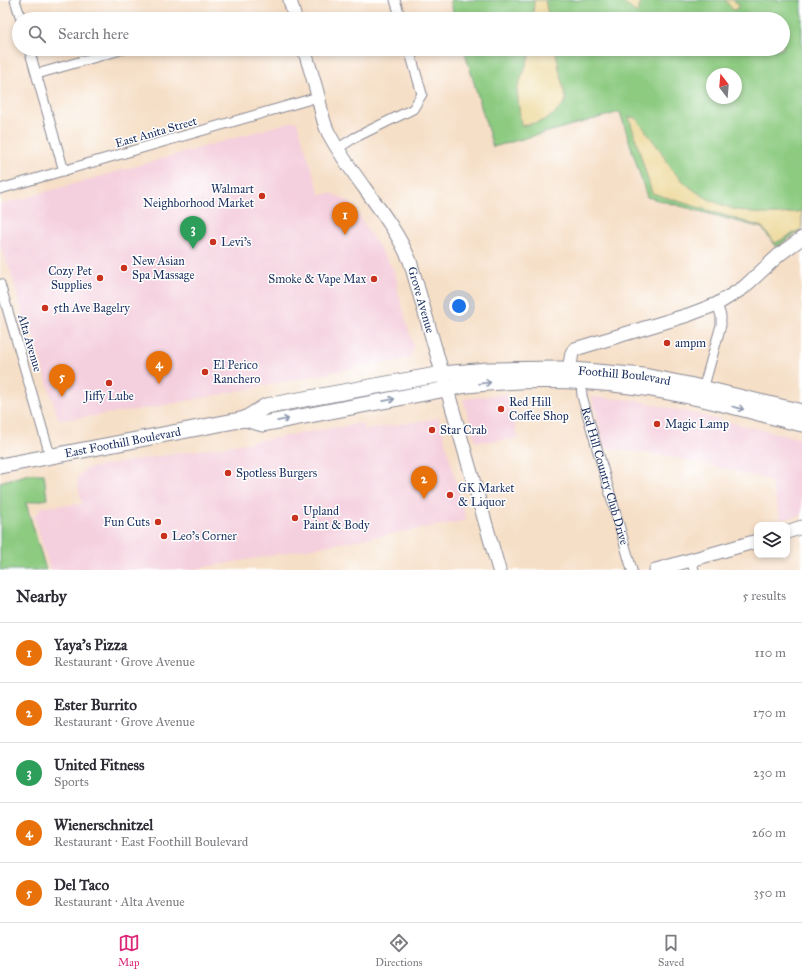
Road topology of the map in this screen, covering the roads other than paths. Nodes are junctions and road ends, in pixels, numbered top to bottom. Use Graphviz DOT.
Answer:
graph roads {
  1 [pos="15,0"];
  2 [pos="290,0"];
  3 [pos="395,0"];
  4 [pos="18,12"];
  5 [pos="293,12"];
  6 [pos="398,12"];
  7 [pos="31,56"];
  8 [pos="100,56"];
  9 [pos="306,56"];
  10 [pos="411,56"];
  11 [pos="37,74"];
  12 [pos="318,97"];
  13 [pos="338,148"];
  14 [pos="64,171"];
  15 [pos="0,189"];
  16 [pos="802,238"];
  17 [pos="0,284"];
  18 [pos="717,304"];
  19 [pos="570,370"];
  20 [pos="442,374"];
  21 [pos="581,382"];
  22 [pos="447,389"];
  23 [pos="702,393"];
  24 [pos="802,412"];
  25 [pos="245,419"];
  26 [pos="802,424"];
  27 [pos="50,456"];
  28 [pos="0,466"];
  29 [pos="802,527"];
  30 [pos="790,531"];
  31 [pos="754,541"];
  32 [pos="692,565"];
  33 [pos="499,570"];
  34 [pos="632,570"];
  35 [pos="656,570"];
  1 -- 4 [label="street"];
  2 -- 5 [label="street"];
  3 -- 6 [label="street"];
  7 -- 11 [label="street"];
  8 -- 11 [label="street"];
  9 -- 12 [label="street, Grove Avenue"];
  10 -- 13 [label="street"];
  11 -- 14 [label="street"];
  12 -- 13 [label="street, Grove Avenue"];
  12 -- 14 [label="street, East Anita Street"];
  13 -- 20 [label="street, Grove Avenue"];
  14 -- 15 [label="street, East Anita Street"];
  16 -- 18 [label="street"];
  17 -- 27 [label="street, Alta Avenue"];
  18 -- 19 [label="street"];
  18 -- 23 [label="street"];
  19 -- 20 [label="main road, Foothill Boulevard"];
  19 -- 23 [label="main road, Foothill Boulevard"];
  20 -- 22 [label="street, Grove Avenue"];
  20 -- 25 [label="main road, East Foothill Boulevard"];
  22 -- 21 [label="main road, Foothill Boulevard, one-way"];
  21 -- 23 [label="main road, Foothill Boulevard"];
  21 -- 34 [label="street, Red Hill Country Club Drive"];
  25 -- 22 [label="main road, East Foothill Boulevard, one-way"];
  22 -- 33 [label="street, Grove Avenue"];
  23 -- 24 [label="main road, Foothill Boulevard"];
  23 -- 26 [label="main road, Foothill Boulevard, one-way"];
  25 -- 27 [label="main road, East Foothill Boulevard"];
  27 -- 28 [label="main road, East Foothill Boulevard"];
  29 -- 30 [label="street"];
  31 -- 32 [label="street"];
  32 -- 35 [label="street"];
}
